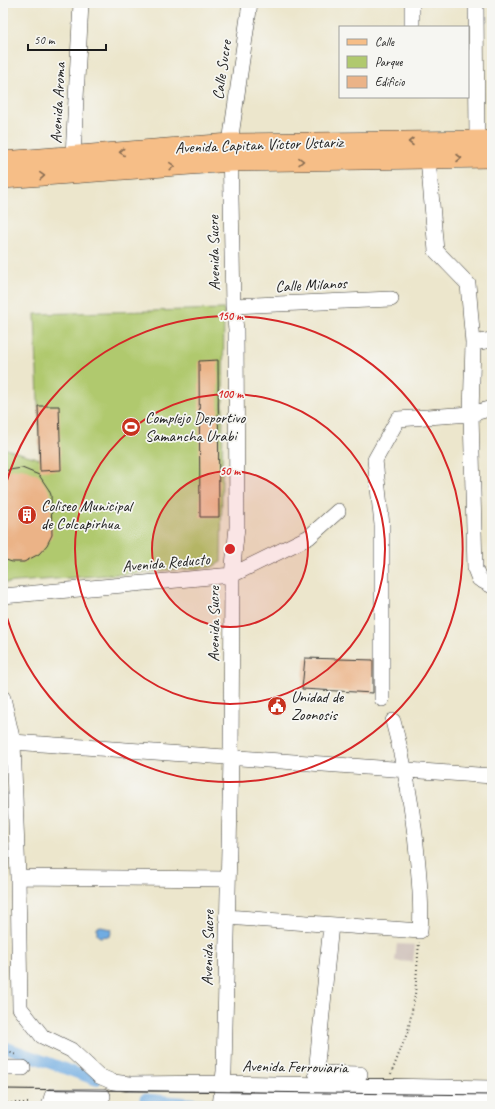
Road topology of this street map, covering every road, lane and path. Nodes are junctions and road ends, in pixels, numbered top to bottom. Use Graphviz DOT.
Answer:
graph roads {
  1 [pos="82,3"];
  2 [pos="250,3"];
  3 [pos="412,3"];
  4 [pos="476,3"];
  5 [pos="412,26"];
  6 [pos="485,141"];
  7 [pos="230,143"];
  8 [pos="73,156"];
  9 [pos="428,158"];
  10 [pos="492,158"];
  11 [pos="3,161"];
  12 [pos="231,162"];
  13 [pos="3,179"];
  14 [pos="391,299"];
  15 [pos="233,306"];
  16 [pos="492,340"];
  17 [pos="473,343"];
  18 [pos="492,408"];
  19 [pos="471,414"];
  20 [pos="338,511"];
  21 [pos="232,575"];
  22 [pos="492,586"];
  23 [pos="3,596"];
  24 [pos="382,699"];
  25 [pos="4,702"];
  26 [pos="393,721"];
  27 [pos="13,742"];
  28 [pos="231,758"];
  29 [pos="406,769"];
  30 [pos="492,776"];
  31 [pos="18,877"];
  32 [pos="227,879"];
  33 [pos="226,917"];
  34 [pos="330,925"];
  35 [pos="420,931"];
  36 [pos="3,1068"];
  37 [pos="23,1068"];
  38 [pos="360,1074"];
  39 [pos="224,1084"];
  40 [pos="389,1087"];
  41 [pos="492,1088"];
  42 [pos="103,1096"];
  43 [pos="492,1100"];
  44 [pos="3,1103"];
  45 [pos="221,1103"];
  46 [pos="27,1106"];
  47 [pos="49,1106"];
  1 -- 8 [label="street, Avenida Aroma"];
  2 -- 7 [label="street, Calle Sucre"];
  3 -- 5 [label="street"];
  4 -- 6 [label="street"];
  6 -- 7 [label="main road, Avenida Capitan Víctor Ustariz, one-way"];
  7 -- 8 [label="main road, Avenida Capitan Víctor Ustariz, one-way"];
  7 -- 12 [label="street, Avenida Sucre"];
  8 -- 11 [label="main road, Avenida Capitan Víctor Ustariz"];
  9 -- 10 [label="main road, Avenida Capitan Víctor Ustariz, one-way"];
  12 -- 9 [label="main road, Avenida Capitan Víctor Ustariz, one-way"];
  9 -- 17 [label="street"];
  13 -- 12 [label="main road, Avenida Capitan Víctor Ustariz, one-way"];
  12 -- 15 [label="street, Avenida Sucre"];
  14 -- 15 [label="street, Calle Milanos"];
  15 -- 21 [label="street, Avenida Sucre"];
  16 -- 17 [label="street"];
  17 -- 19 [label="street"];
  18 -- 19 [label="street"];
  19 -- 22 [label="street"];
  19 -- 24 [label="street"];
  20 -- 21 [label="street, Avenida Reducto"];
  21 -- 23 [label="street, Avenida Reducto"];
  21 -- 28 [label="street, Avenida Sucre"];
  25 -- 27 [label="street"];
  26 -- 29 [label="street"];
  27 -- 28 [label="street"];
  27 -- 31 [label="street"];
  28 -- 29 [label="street"];
  28 -- 32 [label="street, Avenida Sucre"];
  29 -- 30 [label="street"];
  29 -- 35 [label="street"];
  31 -- 32 [label="street"];
  31 -- 39 [label="street, Avenida Ferroviaria"];
  32 -- 33 [label="street, Avenida Sucre"];
  33 -- 34 [label="street"];
  33 -- 39 [label="street, Avenida Sucre"];
  34 -- 35 [label="street"];
  34 -- 38 [label="street"];
  35 -- 40 [label="path"];
  36 -- 37 [label="street"];
  39 -- 40 [label="street, Avenida Ferroviaria"];
  39 -- 45 [label="street, Avenida Sucre"];
  40 -- 41 [label="street, Avenida Ferroviaria"];
  42 -- 47 [label="street"];
  43 -- 45 [label="street, Avenida Ferroviaria"];
  44 -- 46 [label="path"];
}
